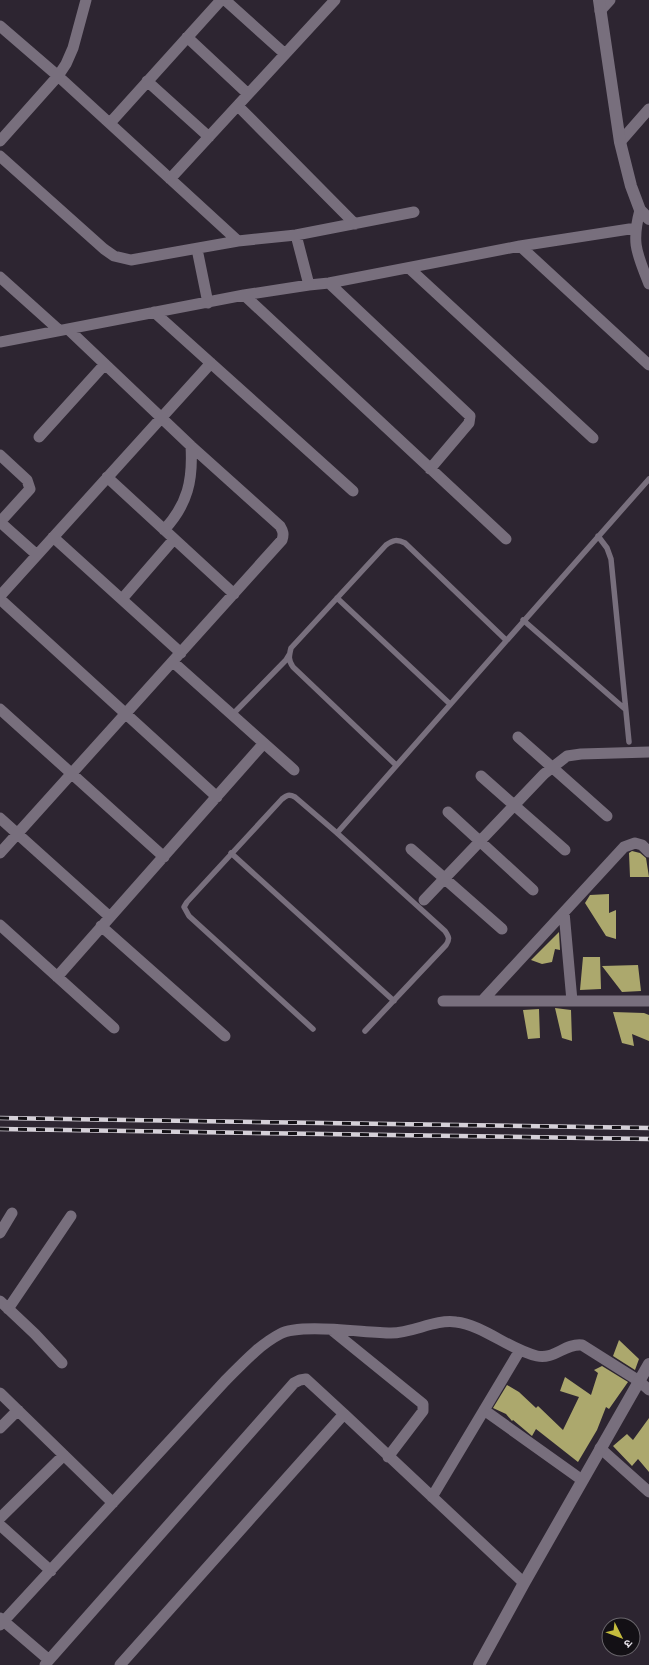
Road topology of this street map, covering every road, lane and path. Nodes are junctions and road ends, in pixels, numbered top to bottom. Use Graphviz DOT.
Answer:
graph roads {
  1 [pos="221,0"];
  2 [pos="225,0"];
  3 [pos="588,0"];
  4 [pos="610,0"];
  5 [pos="85,1"];
  6 [pos="330,2"];
  7 [pos="600,6"];
  8 [pos="0,26"];
  9 [pos="187,37"];
  10 [pos="285,54"];
  11 [pos="58,76"];
  12 [pos="147,81"];
  13 [pos="248,94"];
  14 [pos="238,106"];
  15 [pos="649,108"];
  16 [pos="110,123"];
  17 [pos="209,137"];
  18 [pos="0,141"];
  19 [pos="620,142"];
  20 [pos="0,156"];
  21 [pos="170,179"];
  22 [pos="640,210"];
  23 [pos="414,212"];
  24 [pos="649,219"];
  25 [pos="355,224"];
  26 [pos="636,228"];
  27 [pos="296,235"];
  28 [pos="238,241"];
  29 [pos="520,246"];
  30 [pos="198,249"];
  31 [pos="410,269"];
  32 [pos="0,277"];
  33 [pos="329,283"];
  34 [pos="649,284"];
  35 [pos="309,285"];
  36 [pos="244,296"];
  37 [pos="208,303"];
  38 [pos="154,312"];
  39 [pos="64,330"];
  40 [pos="0,342"];
  41 [pos="210,363"];
  42 [pos="105,364"];
  43 [pos="649,365"];
  44 [pos="161,417"];
  45 [pos="39,437"];
  46 [pos="593,438"];
  47 [pos="191,446"];
  48 [pos="0,455"];
  49 [pos="430,469"];
  50 [pos="107,477"];
  51 [pos="649,479"];
  52 [pos="353,491"];
  53 [pos="0,522"];
  54 [pos="164,530"];
  55 [pos="598,536"];
  56 [pos="53,537"];
  57 [pos="174,539"];
  58 [pos="506,539"];
  59 [pos="37,555"];
  60 [pos="234,594"];
  61 [pos="0,597"];
  62 [pos="337,598"];
  63 [pos="122,599"];
  64 [pos="523,620"];
  65 [pos="506,640"];
  66 [pos="181,653"];
  67 [pos="289,655"];
  68 [pos="173,662"];
  69 [pos="450,704"];
  70 [pos="0,709"];
  71 [pos="625,709"];
  72 [pos="126,714"];
  73 [pos="232,715"];
  74 [pos="518,737"];
  75 [pos="628,742"];
  76 [pos="264,744"];
  77 [pos="649,752"];
  78 [pos="396,766"];
  79 [pos="552,767"];
  80 [pos="294,770"];
  81 [pos="71,774"];
  82 [pos="482,776"];
  83 [pos="217,797"];
  84 [pos="514,805"];
  85 [pos="448,812"];
  86 [pos="607,816"];
  87 [pos="0,818"];
  88 [pos="337,833"];
  89 [pos="17,834"];
  90 [pos="480,841"];
  91 [pos="411,849"];
  92 [pos="565,850"];
  93 [pos="649,852"];
  94 [pos="0,853"];
  95 [pos="231,853"];
  96 [pos="164,857"];
  97 [pos="444,879"];
  98 [pos="533,890"];
  99 [pos="424,900"];
  100 [pos="564,912"];
  101 [pos="110,917"];
  102 [pos="0,925"];
  103 [pos="102,926"];
  104 [pos="502,928"];
  105 [pos="57,976"];
  106 [pos="394,1001"];
  107 [pos="443,1001"];
  108 [pos="482,1001"];
  109 [pos="572,1001"];
  110 [pos="649,1002"];
  111 [pos="114,1028"];
  112 [pos="313,1029"];
  113 [pos="365,1031"];
  114 [pos="225,1036"];
  115 [pos="12,1213"];
  116 [pos="70,1216"];
  117 [pos="0,1233"];
  118 [pos="4,1305"];
  119 [pos="333,1330"];
  120 [pos="520,1350"];
  121 [pos="62,1363"];
  122 [pos="649,1364"];
  123 [pos="639,1381"];
  124 [pos="649,1390"];
  125 [pos="0,1393"];
  126 [pos="18,1410"];
  127 [pos="484,1410"];
  128 [pos="344,1414"];
  129 [pos="0,1428"];
  130 [pos="600,1448"];
  131 [pos="64,1455"];
  132 [pos="388,1457"];
  133 [pos="582,1480"];
  134 [pos="649,1492"];
  135 [pos="432,1497"];
  136 [pos="113,1503"];
  137 [pos="0,1518"];
  138 [pos="0,1525"];
  139 [pos="51,1571"];
  140 [pos="524,1583"];
  141 [pos="1,1622"];
  142 [pos="47,1663"];
  143 [pos="120,1665"];
  144 [pos="479,1665"];
  1 -- 9 [label="street"];
  2 -- 10 [label="street"];
  3 -- 7 [label="street"];
  4 -- 7 [label="street"];
  5 -- 11 [label="street"];
  6 -- 10 [label="street"];
  7 -- 19 [label="street"];
  8 -- 11 [label="street"];
  9 -- 12 [label="street"];
  9 -- 13 [label="street"];
  10 -- 13 [label="street"];
  11 -- 16 [label="street"];
  11 -- 18 [label="street"];
  12 -- 16 [label="street"];
  12 -- 17 [label="street"];
  13 -- 14 [label="street"];
  14 -- 17 [label="street"];
  14 -- 25 [label="street"];
  15 -- 19 [label="street"];
  16 -- 21 [label="street"];
  17 -- 21 [label="street"];
  19 -- 22 [label="street"];
  20 -- 30 [label="street"];
  21 -- 28 [label="street"];
  22 -- 24 [label="street"];
  22 -- 26 [label="street"];
  23 -- 25 [label="street"];
  25 -- 27 [label="street"];
  26 -- 29 [label="street"];
  26 -- 34 [label="street"];
  27 -- 28 [label="street"];
  27 -- 35 [label="street"];
  28 -- 30 [label="street"];
  29 -- 31 [label="street"];
  29 -- 43 [label="street"];
  30 -- 37 [label="street"];
  31 -- 33 [label="street"];
  31 -- 46 [label="street"];
  32 -- 39 [label="street"];
  33 -- 35 [label="street"];
  33 -- 49 [label="street"];
  35 -- 36 [label="street"];
  36 -- 37 [label="street"];
  36 -- 49 [label="street"];
  37 -- 38 [label="street"];
  38 -- 39 [label="street"];
  38 -- 41 [label="street"];
  39 -- 40 [label="street"];
  39 -- 42 [label="street"];
  41 -- 44 [label="street"];
  41 -- 52 [label="street"];
  42 -- 44 [label="street"];
  42 -- 45 [label="street"];
  44 -- 47 [label="street"];
  44 -- 50 [label="street"];
  47 -- 54 [label="street"];
  47 -- 60 [label="street"];
  48 -- 53 [label="street"];
  49 -- 58 [label="street"];
  50 -- 54 [label="street"];
  50 -- 56 [label="street"];
  51 -- 55 [label="lane"];
  53 -- 59 [label="street"];
  54 -- 57 [label="street"];
  55 -- 64 [label="lane"];
  55 -- 71 [label="lane"];
  56 -- 59 [label="street"];
  56 -- 63 [label="street"];
  57 -- 60 [label="street"];
  57 -- 63 [label="street"];
  59 -- 61 [label="street"];
  60 -- 66 [label="street"];
  61 -- 72 [label="street"];
  62 -- 65 [label="lane"];
  62 -- 67 [label="lane"];
  62 -- 69 [label="lane"];
  63 -- 66 [label="street"];
  64 -- 65 [label="lane"];
  64 -- 71 [label="lane"];
  65 -- 69 [label="lane"];
  66 -- 68 [label="street"];
  67 -- 73 [label="lane"];
  67 -- 78 [label="lane"];
  68 -- 72 [label="street"];
  68 -- 73 [label="street"];
  69 -- 78 [label="lane"];
  70 -- 81 [label="street"];
  71 -- 75 [label="lane"];
  72 -- 81 [label="street"];
  72 -- 83 [label="street"];
  73 -- 76 [label="street"];
  74 -- 79 [label="street"];
  76 -- 80 [label="street"];
  76 -- 83 [label="street"];
  77 -- 79 [label="street"];
  78 -- 88 [label="lane"];
  79 -- 84 [label="street"];
  79 -- 86 [label="street"];
  81 -- 89 [label="street"];
  81 -- 96 [label="street"];
  82 -- 84 [label="street"];
  83 -- 96 [label="street"];
  84 -- 90 [label="street"];
  84 -- 92 [label="street"];
  85 -- 90 [label="street"];
  87 -- 89 [label="street"];
  88 -- 95 [label="lane"];
  88 -- 106 [label="lane"];
  89 -- 94 [label="street"];
  89 -- 101 [label="street"];
  90 -- 97 [label="street"];
  90 -- 98 [label="street"];
  91 -- 97 [label="street"];
  93 -- 100 [label="street"];
  95 -- 106 [label="lane"];
  95 -- 112 [label="lane"];
  96 -- 101 [label="street"];
  97 -- 99 [label="street"];
  97 -- 104 [label="street"];
  100 -- 108 [label="street"];
  100 -- 109 [label="street"];
  101 -- 103 [label="street"];
  102 -- 105 [label="street"];
  103 -- 105 [label="street"];
  103 -- 114 [label="street"];
  105 -- 111 [label="street"];
  106 -- 113 [label="lane"];
  107 -- 108 [label="street"];
  108 -- 109 [label="street"];
  109 -- 110 [label="street"];
  115 -- 117 [label="street"];
  116 -- 118 [label="street"];
  118 -- 121 [label="street"];
  119 -- 120 [label="street"];
  119 -- 132 [label="street"];
  119 -- 136 [label="street"];
  120 -- 123 [label="street"];
  120 -- 127 [label="street"];
  122 -- 123 [label="street"];
  123 -- 124 [label="street"];
  123 -- 130 [label="street"];
  125 -- 126 [label="street"];
  126 -- 129 [label="street"];
  126 -- 131 [label="street"];
  127 -- 133 [label="street"];
  127 -- 135 [label="street"];
  128 -- 132 [label="street"];
  128 -- 142 [label="street"];
  128 -- 143 [label="street"];
  130 -- 133 [label="street"];
  130 -- 134 [label="street"];
  131 -- 136 [label="street"];
  131 -- 137 [label="street"];
  132 -- 135 [label="street"];
  133 -- 140 [label="street"];
  135 -- 140 [label="street"];
  136 -- 139 [label="street"];
  138 -- 139 [label="street"];
  139 -- 141 [label="street"];
  140 -- 144 [label="street"];
  141 -- 142 [label="street"];
}
